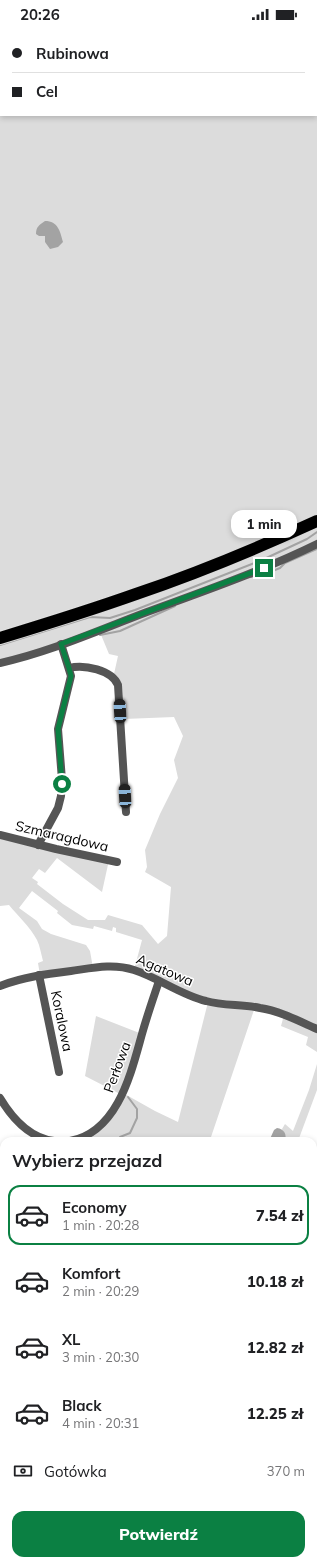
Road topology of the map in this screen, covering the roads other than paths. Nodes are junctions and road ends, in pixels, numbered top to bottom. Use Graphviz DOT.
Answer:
graph roads {
  1 [pos="317,521"];
  2 [pos="317,544"];
  3 [pos="0,638"];
  4 [pos="61,644"];
  5 [pos="0,663"];
  6 [pos="69,668"];
  7 [pos="126,812"];
  8 [pos="0,835"];
  9 [pos="38,844"];
  10 [pos="117,862"];
  11 [pos="39,975"];
  12 [pos="159,981"];
  13 [pos="0,986"];
  14 [pos="317,1029"];
  15 [pos="59,1072"];
  16 [pos="0,1098"];
  17 [pos="40,1137"];
  18 [pos="84,1137"];
  1 -- 3 [label="highway"];
  2 -- 4 [label="street"];
  4 -- 5 [label="street"];
  4 -- 6 [label="street"];
  6 -- 7 [label="street"];
  6 -- 9 [label="street"];
  8 -- 9 [label="street, Szmaragdowa"];
  9 -- 10 [label="street, Szmaragdowa"];
  11 -- 12 [label="street, Agatowa"];
  11 -- 13 [label="street, Agatowa"];
  11 -- 15 [label="street, Koralowa"];
  12 -- 14 [label="street, Agatowa"];
  12 -- 18 [label="street, Perłowa"];
  16 -- 17 [label="street"];
}
